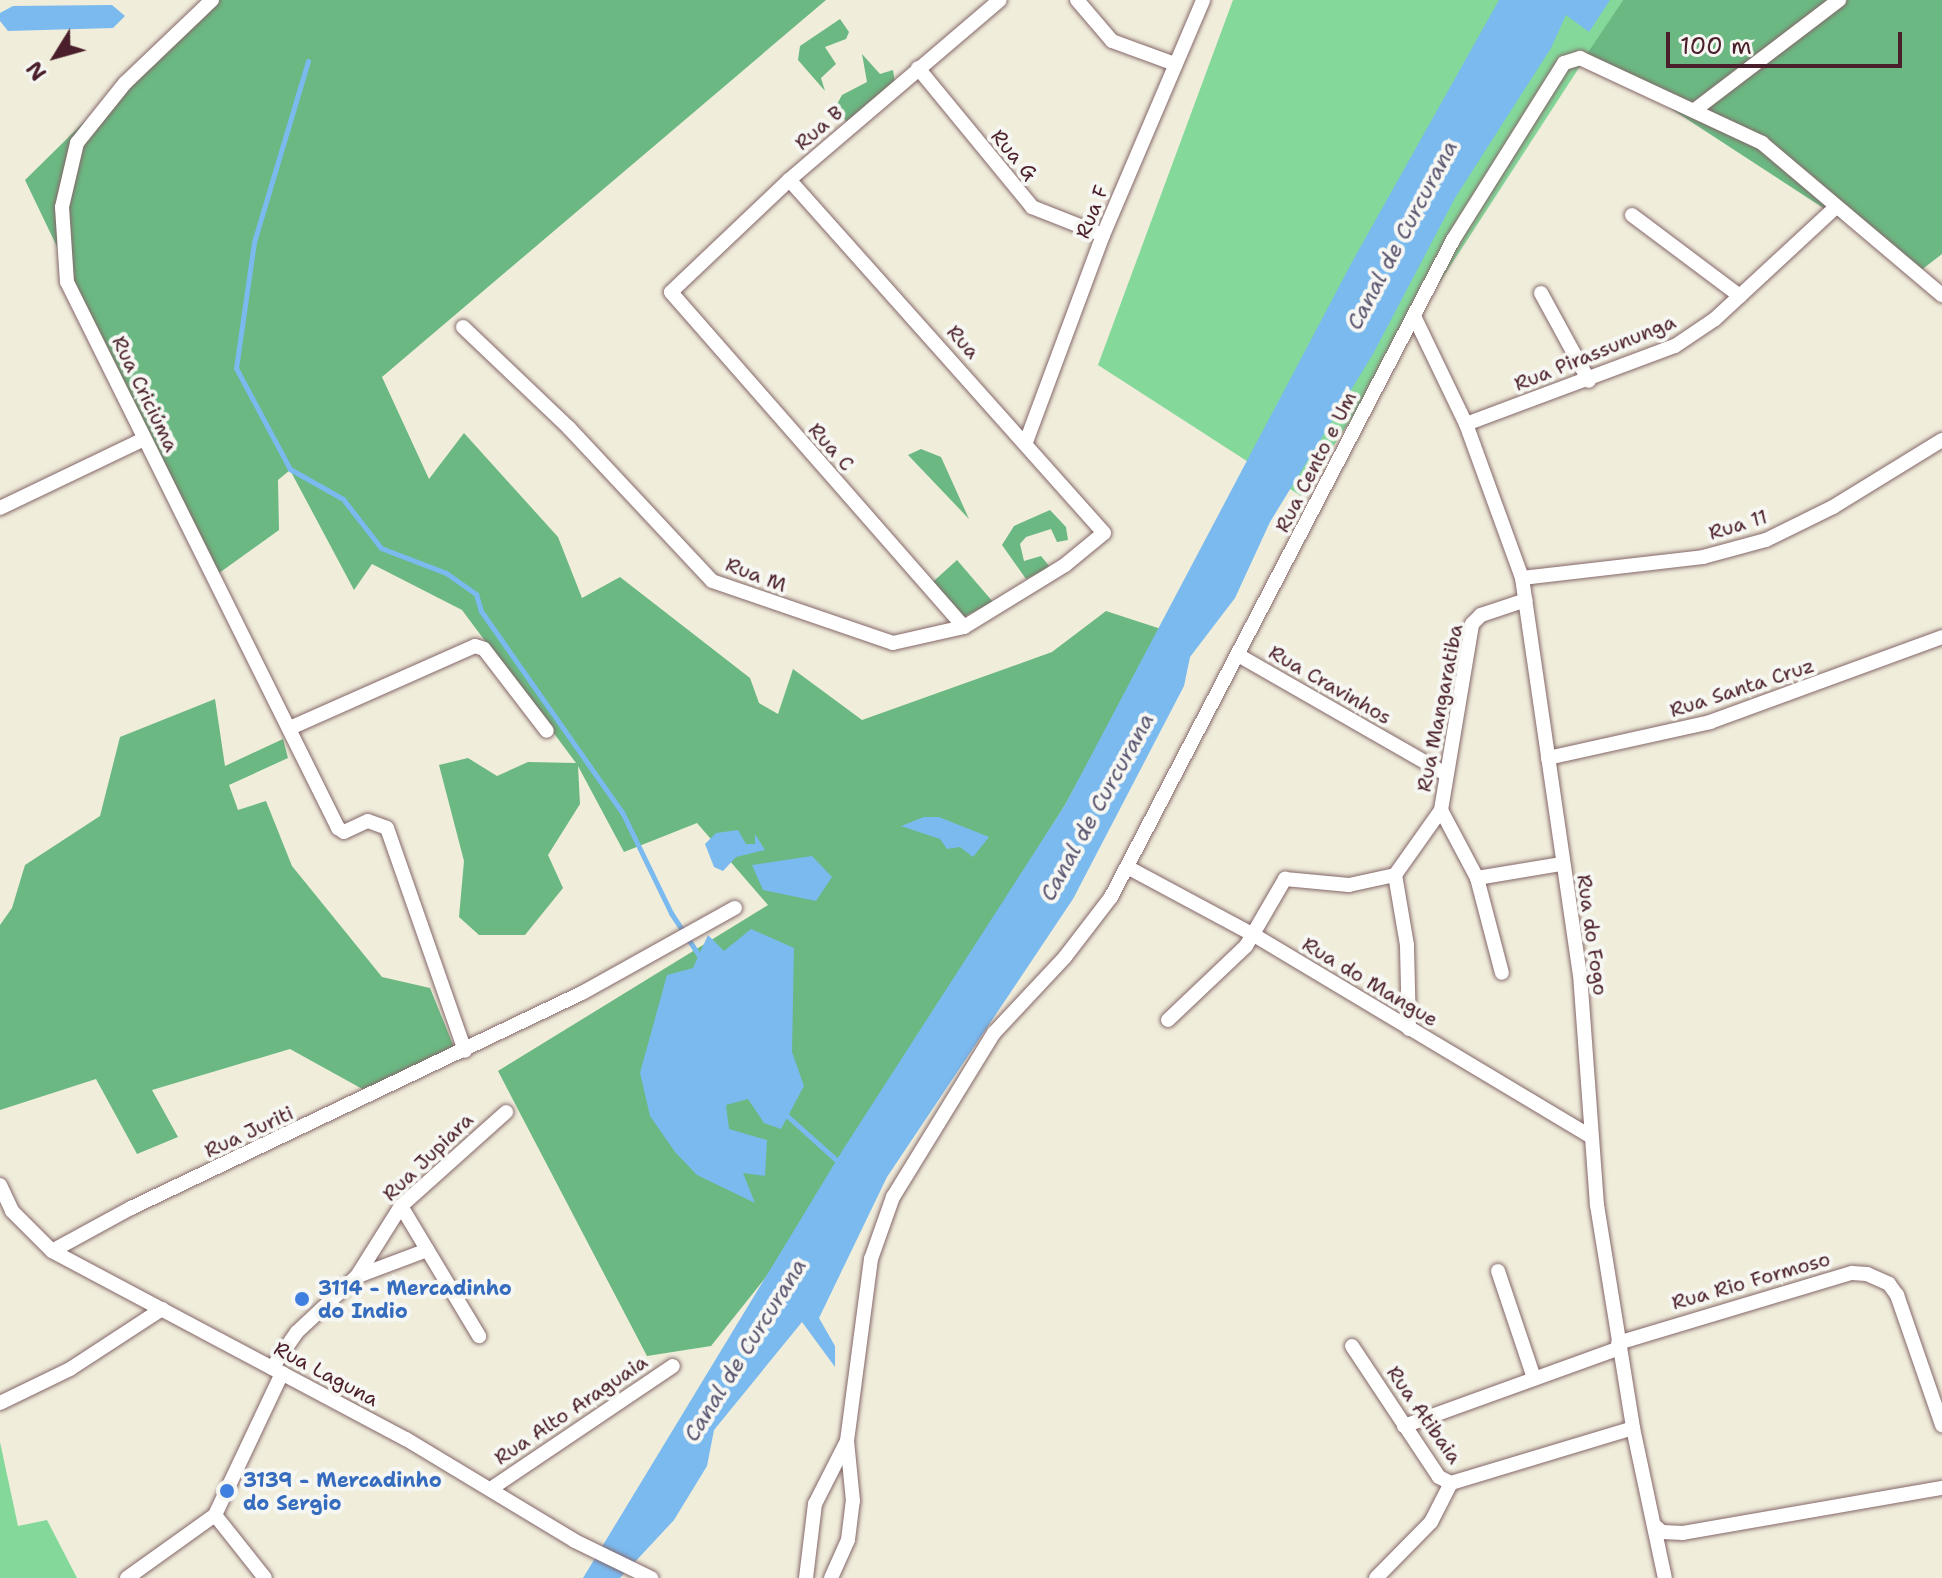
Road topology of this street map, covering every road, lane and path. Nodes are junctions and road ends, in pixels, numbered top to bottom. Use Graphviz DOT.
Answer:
graph roads {
  1 [pos="212,0"];
  2 [pos="1000,0"];
  3 [pos="1077,0"];
  4 [pos="1203,0"];
  5 [pos="1839,0"];
  6 [pos="1175,64"];
  7 [pos="918,68"];
  8 [pos="1696,109"];
  9 [pos="789,180"];
  10 [pos="1836,207"];
  11 [pos="1632,215"];
  12 [pos="1103,235"];
  13 [pos="671,292"];
  14 [pos="1541,293"];
  15 [pos="1942,295"];
  16 [pos="1740,296"];
  17 [pos="1414,316"];
  18 [pos="463,327"];
  19 [pos="1589,381"];
  20 [pos="1466,424"];
  21 [pos="144,439"];
  22 [pos="1942,440"];
  23 [pos="1026,442"];
  24 [pos="0,508"];
  25 [pos="1104,533"];
  26 [pos="1522,578"];
  27 [pos="1526,600"];
  28 [pos="964,627"];
  29 [pos="1942,637"];
  30 [pos="1238,655"];
  31 [pos="290,728"];
  32 [pos="547,731"];
  33 [pos="1548,758"];
  34 [pos="1444,773"];
  35 [pos="1441,810"];
  36 [pos="1562,864"];
  37 [pos="1127,867"];
  38 [pos="1395,875"];
  39 [pos="1477,878"];
  40 [pos="735,908"];
  41 [pos="1254,935"];
  42 [pos="1502,973"];
  43 [pos="1168,1020"];
  44 [pos="1409,1029"];
  45 [pos="465,1051"];
  46 [pos="506,1112"];
  47 [pos="1590,1136"];
  48 [pos="0,1185"];
  49 [pos="401,1206"];
  50 [pos="427,1250"];
  51 [pos="52,1251"];
  52 [pos="1498,1271"];
  53 [pos="357,1276"];
  54 [pos="162,1309"];
  55 [pos="479,1336"];
  56 [pos="1618,1345"];
  57 [pos="1352,1346"];
  58 [pos="673,1366"];
  59 [pos="277,1370"];
  60 [pos="1534,1378"];
  61 [pos="0,1403"];
  62 [pos="1942,1425"];
  63 [pos="1404,1426"];
  64 [pos="1633,1428"];
  65 [pos="847,1441"];
  66 [pos="1451,1483"];
  67 [pos="492,1488"];
  68 [pos="1942,1488"];
  69 [pos="215,1515"];
  70 [pos="1654,1525"];
  71 [pos="262,1575"];
  72 [pos="127,1578"];
  73 [pos="651,1578"];
  74 [pos="806,1578"];
  75 [pos="831,1578"];
  76 [pos="1376,1578"];
  77 [pos="1665,1578"];
  1 -- 21 [label="street, Rua Criciúma"];
  2 -- 7 [label="street, Rua B"];
  3 -- 6 [label="street"];
  4 -- 6 [label="street, Rua F"];
  5 -- 8 [label="street"];
  6 -- 12 [label="street, Rua F"];
  7 -- 9 [label="street, Rua B"];
  7 -- 12 [label="street, Rua G"];
  8 -- 10 [label="street"];
  8 -- 17 [label="street, Rua Cento e Um"];
  9 -- 13 [label="street, Rua B"];
  9 -- 23 [label="street, Rua"];
  10 -- 15 [label="street"];
  10 -- 16 [label="street, Rua Pirassununga"];
  11 -- 16 [label="street"];
  12 -- 23 [label="street, Rua F"];
  13 -- 28 [label="street, Rua C"];
  14 -- 19 [label="street"];
  16 -- 19 [label="street, Rua Pirassununga"];
  17 -- 20 [label="street, Rua do Fogo"];
  17 -- 30 [label="street, Rua Cento e Um"];
  18 -- 28 [label="street, Rua M"];
  19 -- 20 [label="street, Rua Pirassununga"];
  20 -- 26 [label="street, Rua do Fogo"];
  21 -- 24 [label="street"];
  21 -- 31 [label="street, Rua Criciúma"];
  22 -- 26 [label="street, Rua 11"];
  23 -- 25 [label="street, Rua"];
  25 -- 28 [label="street, Rua M"];
  26 -- 27 [label="street, Rua do Fogo"];
  27 -- 33 [label="street, Rua do Fogo"];
  27 -- 34 [label="street, Rua Mangaratiba"];
  29 -- 33 [label="street, Rua Santa Cruz"];
  30 -- 34 [label="street, Rua Cravinhos"];
  30 -- 37 [label="street, Rua Cento e Um"];
  31 -- 32 [label="street"];
  31 -- 45 [label="street, Rua Criciúma"];
  33 -- 36 [label="street, Rua do Fogo"];
  34 -- 35 [label="street, Rua Mangaratiba"];
  35 -- 38 [label="street, Rua Mangaratiba"];
  35 -- 39 [label="street, Rua Mangaratiba"];
  36 -- 39 [label="street"];
  36 -- 47 [label="street, Rua do Fogo"];
  37 -- 41 [label="street, Rua do Mangue"];
  37 -- 65 [label="street, Rua Cento e Um"];
  38 -- 41 [label="street"];
  38 -- 44 [label="street"];
  39 -- 42 [label="street, Rua Mangaratiba"];
  40 -- 45 [label="street, Rua Juriti"];
  41 -- 43 [label="street"];
  41 -- 44 [label="street, Rua do Mangue"];
  44 -- 47 [label="street, Rua do Mangue"];
  45 -- 51 [label="street, Rua Juriti"];
  46 -- 49 [label="street, Rua Jupiara"];
  47 -- 56 [label="street, Rua do Fogo"];
  48 -- 51 [label="street, Rua Laguna"];
  49 -- 50 [label="street"];
  49 -- 53 [label="street, Rua Jupiara"];
  50 -- 53 [label="street, Rua Jupiara"];
  50 -- 55 [label="street"];
  51 -- 54 [label="street, Rua Laguna"];
  52 -- 60 [label="street"];
  53 -- 59 [label="street, Rua Jupiara"];
  54 -- 59 [label="street, Rua Laguna"];
  54 -- 61 [label="street"];
  56 -- 60 [label="street, Rua Rio Formoso"];
  56 -- 62 [label="street, Rua Rio Formoso"];
  56 -- 64 [label="street, Rua do Fogo"];
  57 -- 63 [label="street, Rua Atibaia"];
  58 -- 67 [label="street, Rua Alto Araguaia"];
  59 -- 67 [label="street, Rua Laguna"];
  59 -- 69 [label="street, Rua Jupiara"];
  60 -- 63 [label="street, Rua Rio Formoso"];
  63 -- 66 [label="street, Rua Atibaia"];
  64 -- 66 [label="street"];
  64 -- 70 [label="street, Rua do Fogo"];
  65 -- 74 [label="street"];
  65 -- 75 [label="street"];
  66 -- 76 [label="street, Rua Atibaia"];
  67 -- 73 [label="street, Rua Laguna"];
  68 -- 70 [label="street"];
  69 -- 71 [label="street"];
  69 -- 72 [label="street, Rua Jupiara"];
  70 -- 77 [label="street, Rua do Fogo"];
}
